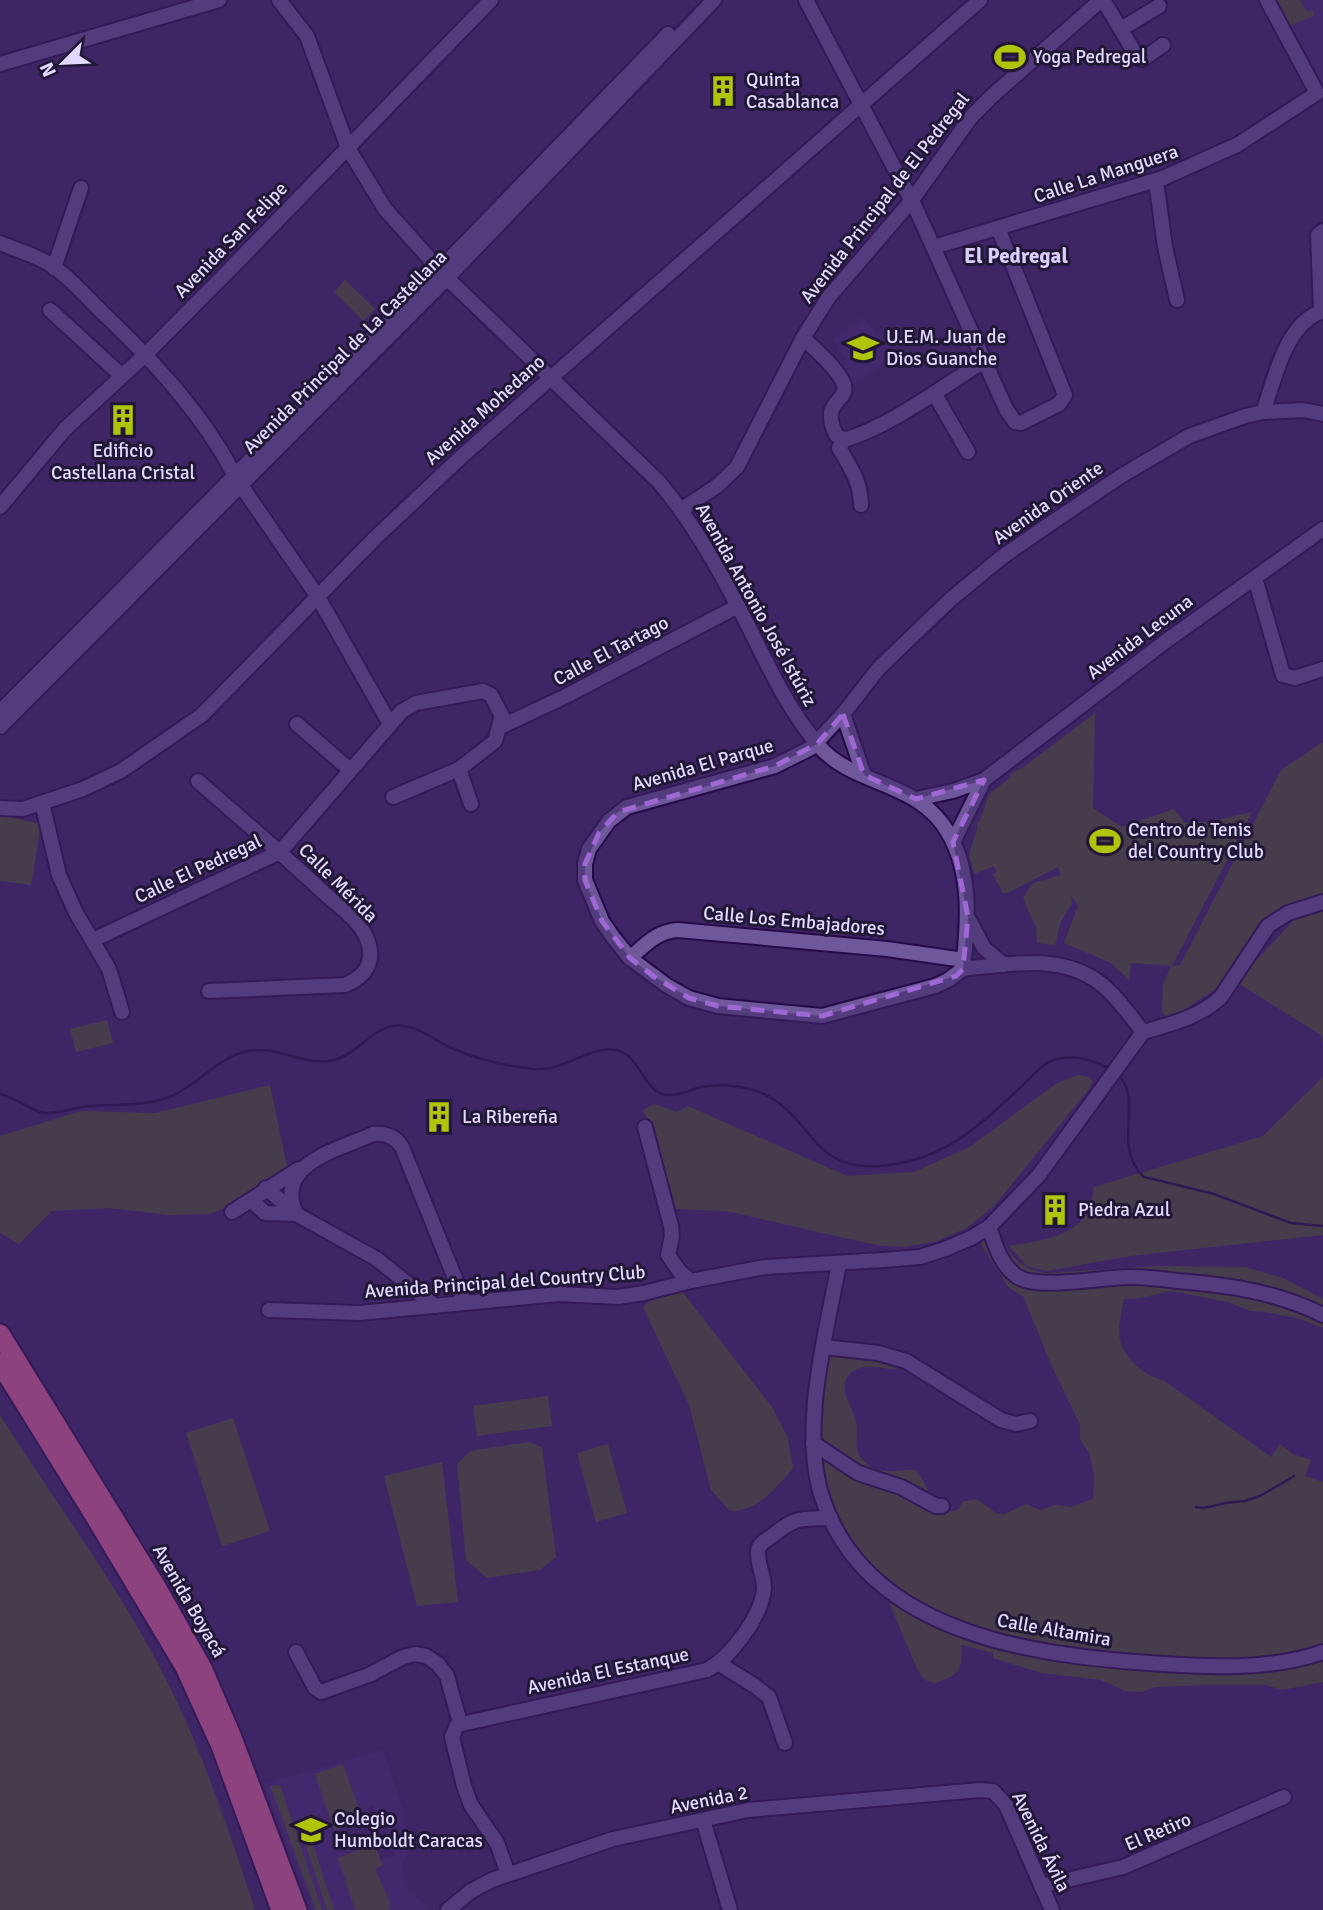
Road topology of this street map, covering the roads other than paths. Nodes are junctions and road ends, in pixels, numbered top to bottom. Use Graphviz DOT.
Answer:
graph roads {
  1 [pos="219,0"];
  2 [pos="279,0"];
  3 [pos="491,0"];
  4 [pos="701,0"];
  5 [pos="714,0"];
  6 [pos="806,0"];
  7 [pos="980,0"];
  8 [pos="1102,0"];
  9 [pos="1267,0"];
  10 [pos="1159,6"];
  11 [pos="1121,29"];
  12 [pos="1163,45"];
  13 [pos="0,64"];
  14 [pos="862,106"];
  15 [pos="348,148"];
  16 [pos="1156,181"];
  17 [pos="80,188"];
  18 [pos="912,200"];
  19 [pos="998,228"];
  20 [pos="1323,231"];
  21 [pos="0,243"];
  22 [pos="934,247"];
  23 [pos="54,268"];
  24 [pos="443,274"];
  25 [pos="1177,300"];
  26 [pos="50,310"];
  27 [pos="1322,311"];
  28 [pos="803,338"];
  29 [pos="146,354"];
  30 [pos="984,361"];
  31 [pos="122,376"];
  32 [pos="550,377"];
  33 [pos="934,393"];
  34 [pos="1263,412"];
  35 [pos="1323,414"];
  36 [pos="844,440"];
  37 [pos="968,452"];
  38 [pos="237,479"];
  39 [pos="861,505"];
  40 [pos="0,507"];
  41 [pos="682,509"];
  42 [pos="1323,529"];
  43 [pos="1255,578"];
  44 [pos="318,597"];
  45 [pos="738,606"];
  46 [pos="1323,669"];
  47 [pos="0,712"];
  48 [pos="843,715"];
  49 [pos="298,724"];
  50 [pos="390,724"];
  51 [pos="0,727"];
  52 [pos="500,727"];
  53 [pos="817,744"];
  54 [pos="459,769"];
  55 [pos="350,770"];
  56 [pos="864,775"];
  57 [pos="984,780"];
  58 [pos="198,781"];
  59 [pos="393,797"];
  60 [pos="916,799"];
  61 [pos="42,803"];
  62 [pos="471,804"];
  63 [pos="0,808"];
  64 [pos="953,842"];
  65 [pos="280,852"];
  66 [pos="1323,902"];
  67 [pos="968,917"];
  68 [pos="93,940"];
  69 [pos="630,958"];
  70 [pos="963,965"];
  71 [pos="1004,965"];
  72 [pos="209,991"];
  73 [pos="122,1012"];
  74 [pos="1143,1032"];
  75 [pos="645,1127"];
  76 [pos="303,1167"];
  77 [pos="267,1188"];
  78 [pos="251,1200"];
  79 [pos="232,1212"];
  80 [pos="296,1214"];
  81 [pos="989,1227"];
  82 [pos="668,1255"];
  83 [pos="839,1264"];
  84 [pos="691,1281"];
  85 [pos="664,1288"];
  86 [pos="465,1303"];
  87 [pos="435,1306"];
  88 [pos="269,1310"];
  89 [pos="1323,1315"];
  90 [pos="0,1334"];
  91 [pos="824,1347"];
  92 [pos="0,1363"];
  93 [pos="1030,1420"];
  94 [pos="813,1443"];
  95 [pos="942,1506"];
  96 [pos="831,1518"];
  97 [pos="296,1652"];
  98 [pos="1323,1652"];
  99 [pos="718,1663"];
  100 [pos="460,1723"];
  101 [pos="785,1743"];
  102 [pos="993,1791"];
  103 [pos="1284,1797"];
  104 [pos="703,1819"];
  105 [pos="508,1874"];
  106 [pos="1041,1886"];
  107 [pos="281,1910"];
  108 [pos="297,1910"];
  109 [pos="448,1910"];
  110 [pos="730,1910"];
  111 [pos="1052,1910"];
  1 -- 13 [label="street"];
  2 -- 15 [label="street, Avenida Antonio José Istúriz"];
  3 -- 15 [label="street, Avenida San Felipe"];
  4 -- 24 [label="street, Avenida Principal de La Castellana"];
  5 -- 24 [label="street, Avenida Principal de La Castellana"];
  6 -- 14 [label="street"];
  7 -- 14 [label="street, Avenida Mohedano"];
  8 -- 11 [label="street"];
  8 -- 18 [label="street, Avenida Principal de El Pedregal"];
  9 -- 16 [label="street, Calle La Manguera"];
  10 -- 11 [label="street"];
  11 -- 12 [label="street"];
  14 -- 18 [label="street"];
  14 -- 32 [label="street, Avenida Mohedano"];
  15 -- 24 [label="street, Avenida Antonio José Istúriz"];
  15 -- 29 [label="street, Avenida San Felipe"];
  16 -- 19 [label="street, Calle La Manguera"];
  16 -- 25 [label="street"];
  17 -- 23 [label="street"];
  18 -- 22 [label="street"];
  18 -- 28 [label="street, Avenida Principal de El Pedregal"];
  19 -- 22 [label="street, Calle La Manguera"];
  19 -- 30 [label="street"];
  20 -- 27 [label="street"];
  21 -- 23 [label="street"];
  22 -- 30 [label="street"];
  23 -- 29 [label="street"];
  24 -- 32 [label="street, Avenida Antonio José Istúriz"];
  24 -- 38 [label="street, Avenida Principal de La Castellana"];
  26 -- 31 [label="street"];
  27 -- 34 [label="street"];
  28 -- 36 [label="street"];
  28 -- 41 [label="street, Avenida Principal de El Pedregal"];
  29 -- 31 [label="street, Avenida San Felipe"];
  29 -- 38 [label="street"];
  30 -- 33 [label="street"];
  31 -- 40 [label="street, Avenida San Felipe"];
  32 -- 41 [label="street, Avenida Antonio José Istúriz"];
  32 -- 44 [label="street, Avenida Mohedano"];
  33 -- 36 [label="street"];
  33 -- 37 [label="street"];
  34 -- 35 [label="street, Avenida Oriente"];
  34 -- 48 [label="street, Avenida Oriente"];
  36 -- 39 [label="street"];
  38 -- 44 [label="street"];
  38 -- 47 [label="street, Avenida Principal de La Castellana"];
  38 -- 51 [label="street, Avenida Principal de La Castellana"];
  41 -- 45 [label="street, Avenida Antonio José Istúriz"];
  42 -- 43 [label="street, Avenida Lecuna"];
  43 -- 46 [label="street"];
  43 -- 57 [label="street, Avenida Lecuna"];
  44 -- 50 [label="street"];
  44 -- 61 [label="street, Avenida Mohedano"];
  45 -- 52 [label="street, Calle El Tartago"];
  45 -- 53 [label="street, Avenida Antonio José Istúriz"];
  48 -- 53 [label="street, Avenida Oriente"];
  48 -- 56 [label="street"];
  49 -- 55 [label="street"];
  50 -- 52 [label="street"];
  50 -- 55 [label="street, Calle El Pedregal"];
  52 -- 54 [label="street, Calle El Tartago"];
  53 -- 56 [label="street, Avenida Antonio José Istúriz"];
  53 -- 69 [label="street, Avenida El Parque"];
  54 -- 59 [label="street, Calle El Tartago"];
  54 -- 62 [label="street"];
  55 -- 65 [label="street, Calle El Pedregal"];
  56 -- 60 [label="street, Avenida Antonio José Istúriz"];
  57 -- 60 [label="street, Avenida Lecuna"];
  57 -- 64 [label="street, Avenida Lecuna"];
  58 -- 65 [label="street, Calle Mérida"];
  60 -- 64 [label="street, Avenida Antonio José Istúriz"];
  61 -- 63 [label="street, Avenida Mohedano"];
  61 -- 68 [label="street"];
  64 -- 67 [label="street, Avenida Antonio José Istúriz"];
  65 -- 68 [label="street, Calle El Pedregal"];
  65 -- 72 [label="street, Calle Mérida"];
  66 -- 74 [label="street"];
  67 -- 70 [label="street, Avenida Antonio José Istúriz"];
  67 -- 71 [label="street, Avenida Antonio José Istúriz"];
  68 -- 73 [label="street"];
  69 -- 70 [label="street, Calle Los Embajadores"];
  69 -- 70 [label="street, Avenida El Parque"];
  70 -- 71 [label="street"];
  71 -- 74 [label="street"];
  74 -- 81 [label="street, Avenida Principal del Country Club"];
  75 -- 82 [label="street"];
  76 -- 77 [label="street"];
  76 -- 80 [label="street"];
  76 -- 86 [label="street"];
  77 -- 78 [label="street"];
  77 -- 80 [label="street"];
  78 -- 79 [label="street"];
  78 -- 80 [label="street"];
  80 -- 87 [label="street"];
  81 -- 83 [label="street, Avenida Principal del Country Club"];
  81 -- 89 [label="street"];
  82 -- 84 [label="street"];
  82 -- 85 [label="street"];
  83 -- 84 [label="street, Avenida Principal del Country Club"];
  83 -- 91 [label="street, Calle Altamira"];
  84 -- 85 [label="street, Avenida Principal del Country Club"];
  85 -- 86 [label="street, Avenida Principal del Country Club"];
  86 -- 87 [label="street, Avenida Principal del Country Club"];
  87 -- 88 [label="street, Avenida Principal del Country Club"];
  90 -- 108 [label="highway, Avenida Boyacá"];
  91 -- 93 [label="street"];
  91 -- 94 [label="street, Calle Altamira"];
  92 -- 107 [label="highway, Avenida Boyacá"];
  94 -- 95 [label="street"];
  94 -- 96 [label="street, Calle Altamira"];
  96 -- 98 [label="street, Calle Altamira"];
  96 -- 99 [label="street, Avenida El Estanque"];
  97 -- 100 [label="street"];
  99 -- 100 [label="street, Avenida El Estanque"];
  99 -- 101 [label="street"];
  100 -- 105 [label="street"];
  102 -- 104 [label="street, Avenida 2"];
  102 -- 106 [label="street, Avenida Ávila"];
  103 -- 106 [label="street, El Retiro"];
  104 -- 105 [label="street, Avenida 2"];
  104 -- 110 [label="street"];
  105 -- 109 [label="street, Avenida 2"];
  106 -- 111 [label="street, Avenida Ávila"];
}
